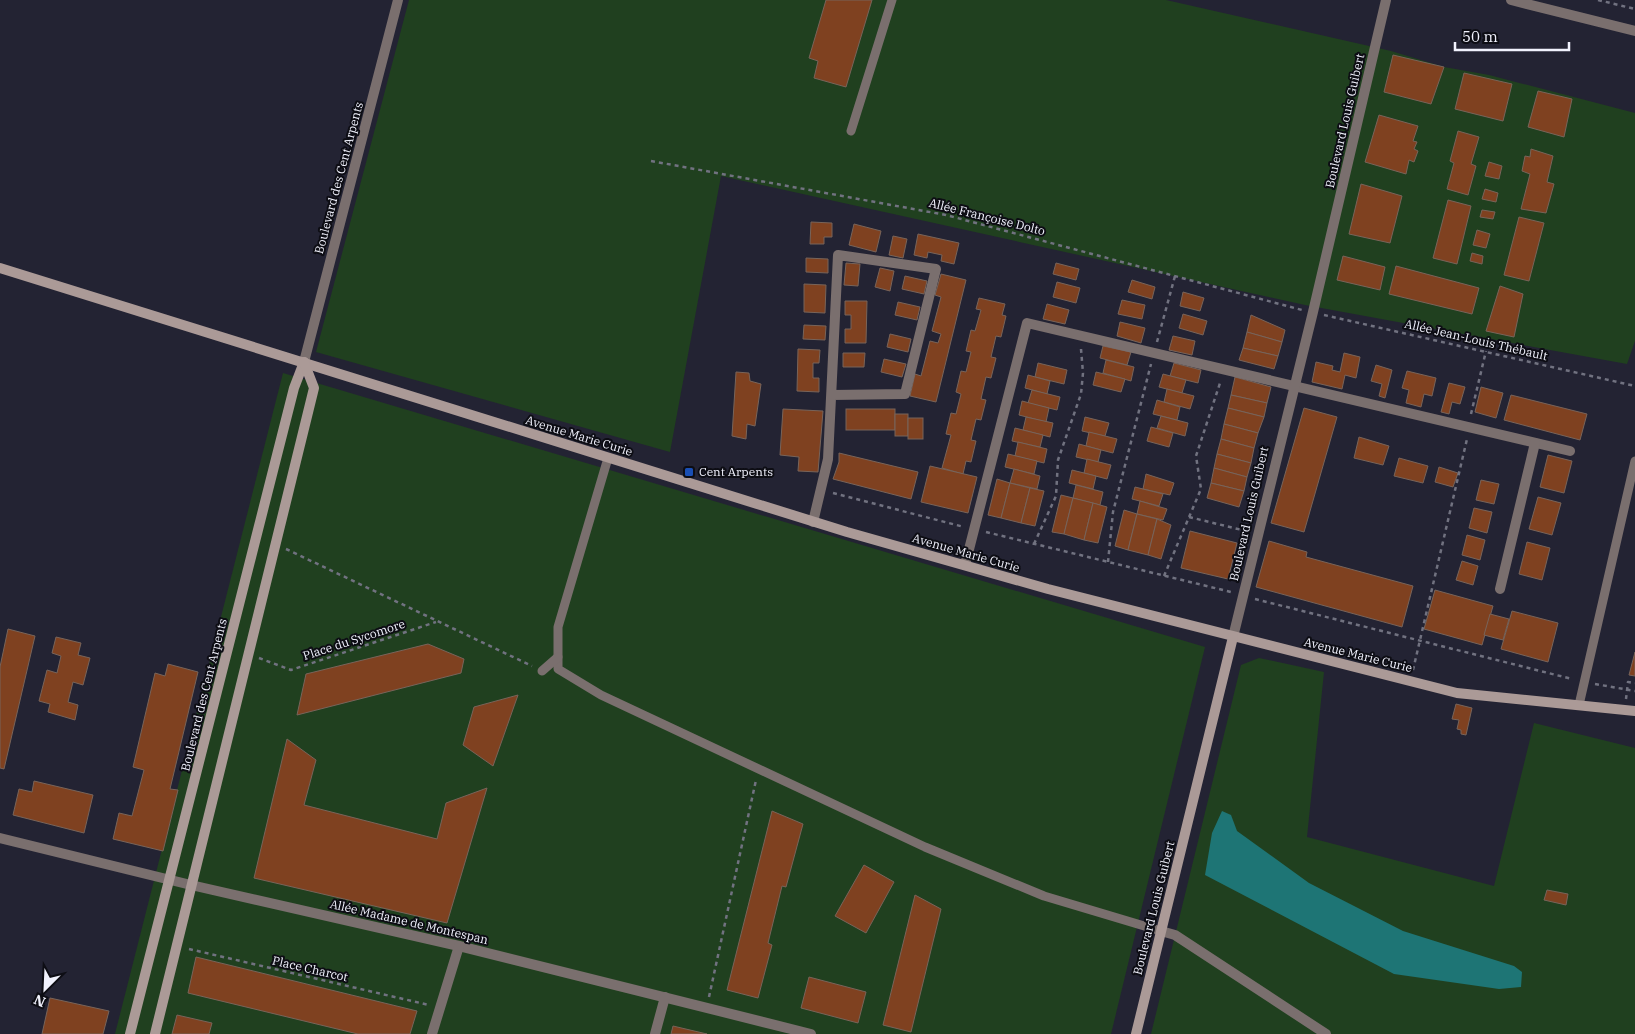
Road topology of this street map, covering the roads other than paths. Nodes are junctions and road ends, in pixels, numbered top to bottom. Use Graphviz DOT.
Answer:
graph roads {
  1 [pos="398,0"];
  2 [pos="892,0"];
  3 [pos="1386,0"];
  4 [pos="1511,0"];
  5 [pos="1635,31"];
  6 [pos="851,131"];
  7 [pos="0,268"];
  8 [pos="304,362"];
  9 [pos="1293,386"];
  10 [pos="832,395"];
  11 [pos="1535,443"];
  12 [pos="1570,452"];
  13 [pos="608,458"];
  14 [pos="1635,461"];
  15 [pos="813,522"];
  16 [pos="965,565"];
  17 [pos="1500,589"];
  18 [pos="1233,637"];
  19 [pos="558,657"];
  20 [pos="542,671"];
  21 [pos="1579,705"];
  22 [pos="1635,711"];
  23 [pos="0,838"];
  24 [pos="170,879"];
  25 [pos="192,885"];
  26 [pos="1161,931"];
  27 [pos="459,946"];
  28 [pos="665,998"];
  29 [pos="130,1034"];
  30 [pos="155,1034"];
  31 [pos="432,1034"];
  32 [pos="655,1034"];
  33 [pos="811,1034"];
  34 [pos="1136,1034"];
  35 [pos="1326,1034"];
  1 -- 8 [label="street, Boulevard des Cent Arpents"];
  2 -- 6 [label="lane"];
  3 -- 9 [label="street, Boulevard Louis Guibert"];
  4 -- 5 [label="street"];
  7 -- 8 [label="street, Avenue Marie Curie"];
  8 -- 13 [label="street, Avenue Marie Curie"];
  8 -- 24 [label="street, Boulevard des Cent Arpents"];
  8 -- 25 [label="street"];
  9 -- 11 [label="street"];
  9 -- 16 [label="street"];
  9 -- 18 [label="street, Boulevard Louis Guibert"];
  10 -- 10 [label="street"];
  10 -- 15 [label="street"];
  11 -- 12 [label="street"];
  11 -- 17 [label="street"];
  13 -- 15 [label="street, Avenue Marie Curie"];
  13 -- 19 [label="lane"];
  14 -- 21 [label="lane"];
  15 -- 16 [label="street, Avenue Marie Curie"];
  16 -- 18 [label="street, Avenue Marie Curie"];
  18 -- 21 [label="street, Avenue Marie Curie"];
  18 -- 26 [label="street, Boulevard Louis Guibert"];
  19 -- 20 [label="lane"];
  19 -- 26 [label="lane"];
  21 -- 22 [label="street, Avenue Marie Curie"];
  23 -- 24 [label="street, Allée Madame de Montespan"];
  24 -- 25 [label="street, Allée Madame de Montespan"];
  24 -- 29 [label="street, Boulevard des Cent Arpents"];
  25 -- 27 [label="street, Allée Madame de Montespan"];
  25 -- 30 [label="street"];
  26 -- 34 [label="street, Boulevard Louis Guibert"];
  26 -- 35 [label="street"];
  27 -- 28 [label="street, Allée Madame de Montespan"];
  27 -- 31 [label="street"];
  28 -- 32 [label="street"];
  28 -- 33 [label="street, Allée Madame de Montespan"];
}
